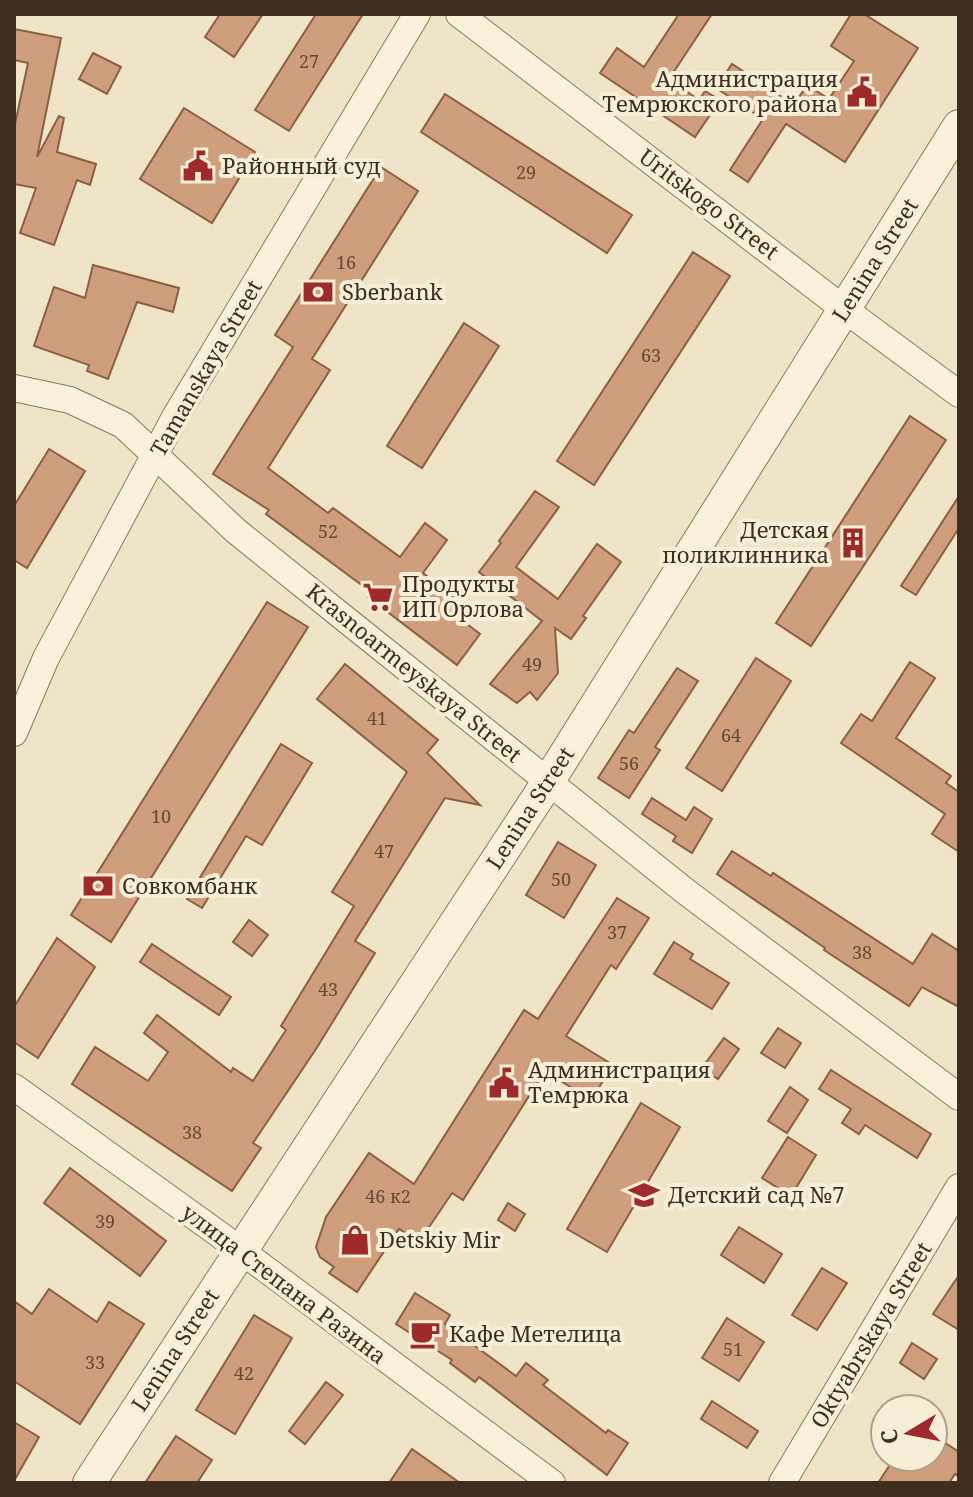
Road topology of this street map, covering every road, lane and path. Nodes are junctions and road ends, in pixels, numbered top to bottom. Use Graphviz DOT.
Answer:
graph roads {
  1 [pos="417,14"];
  2 [pos="459,14"];
  3 [pos="959,126"];
  4 [pos="844,309"];
  5 [pos="14,388"];
  6 [pos="959,394"];
  7 [pos="155,455"];
  8 [pos="14,733"];
  9 [pos="548,782"];
  10 [pos="14,1087"];
  11 [pos="959,1097"];
  12 [pos="959,1187"];
  13 [pos="240,1250"];
  14 [pos="89,1483"];
  15 [pos="552,1483"];
  16 [pos="782,1483"];
  1 -- 7 [label="street, Tamanskaya Street"];
  2 -- 4 [label="street, Uritskogo Street"];
  3 -- 4 [label="street, Lenina Street"];
  4 -- 6 [label="street, Uritskogo Street"];
  4 -- 9 [label="street, Lenina Street"];
  5 -- 7 [label="street, Krasnoarmeyskaya Street"];
  7 -- 8 [label="street, Tamanskaya Street"];
  7 -- 9 [label="street, Krasnoarmeyskaya Street"];
  9 -- 11 [label="street, Krasnoarmeyskaya Street"];
  9 -- 13 [label="street, Lenina Street"];
  10 -- 13 [label="street, улица Степана Разина"];
  12 -- 16 [label="street, Oktyabrskaya Street"];
  13 -- 14 [label="street, Lenina Street"];
  13 -- 15 [label="street, улица Степана Разина"];
}
